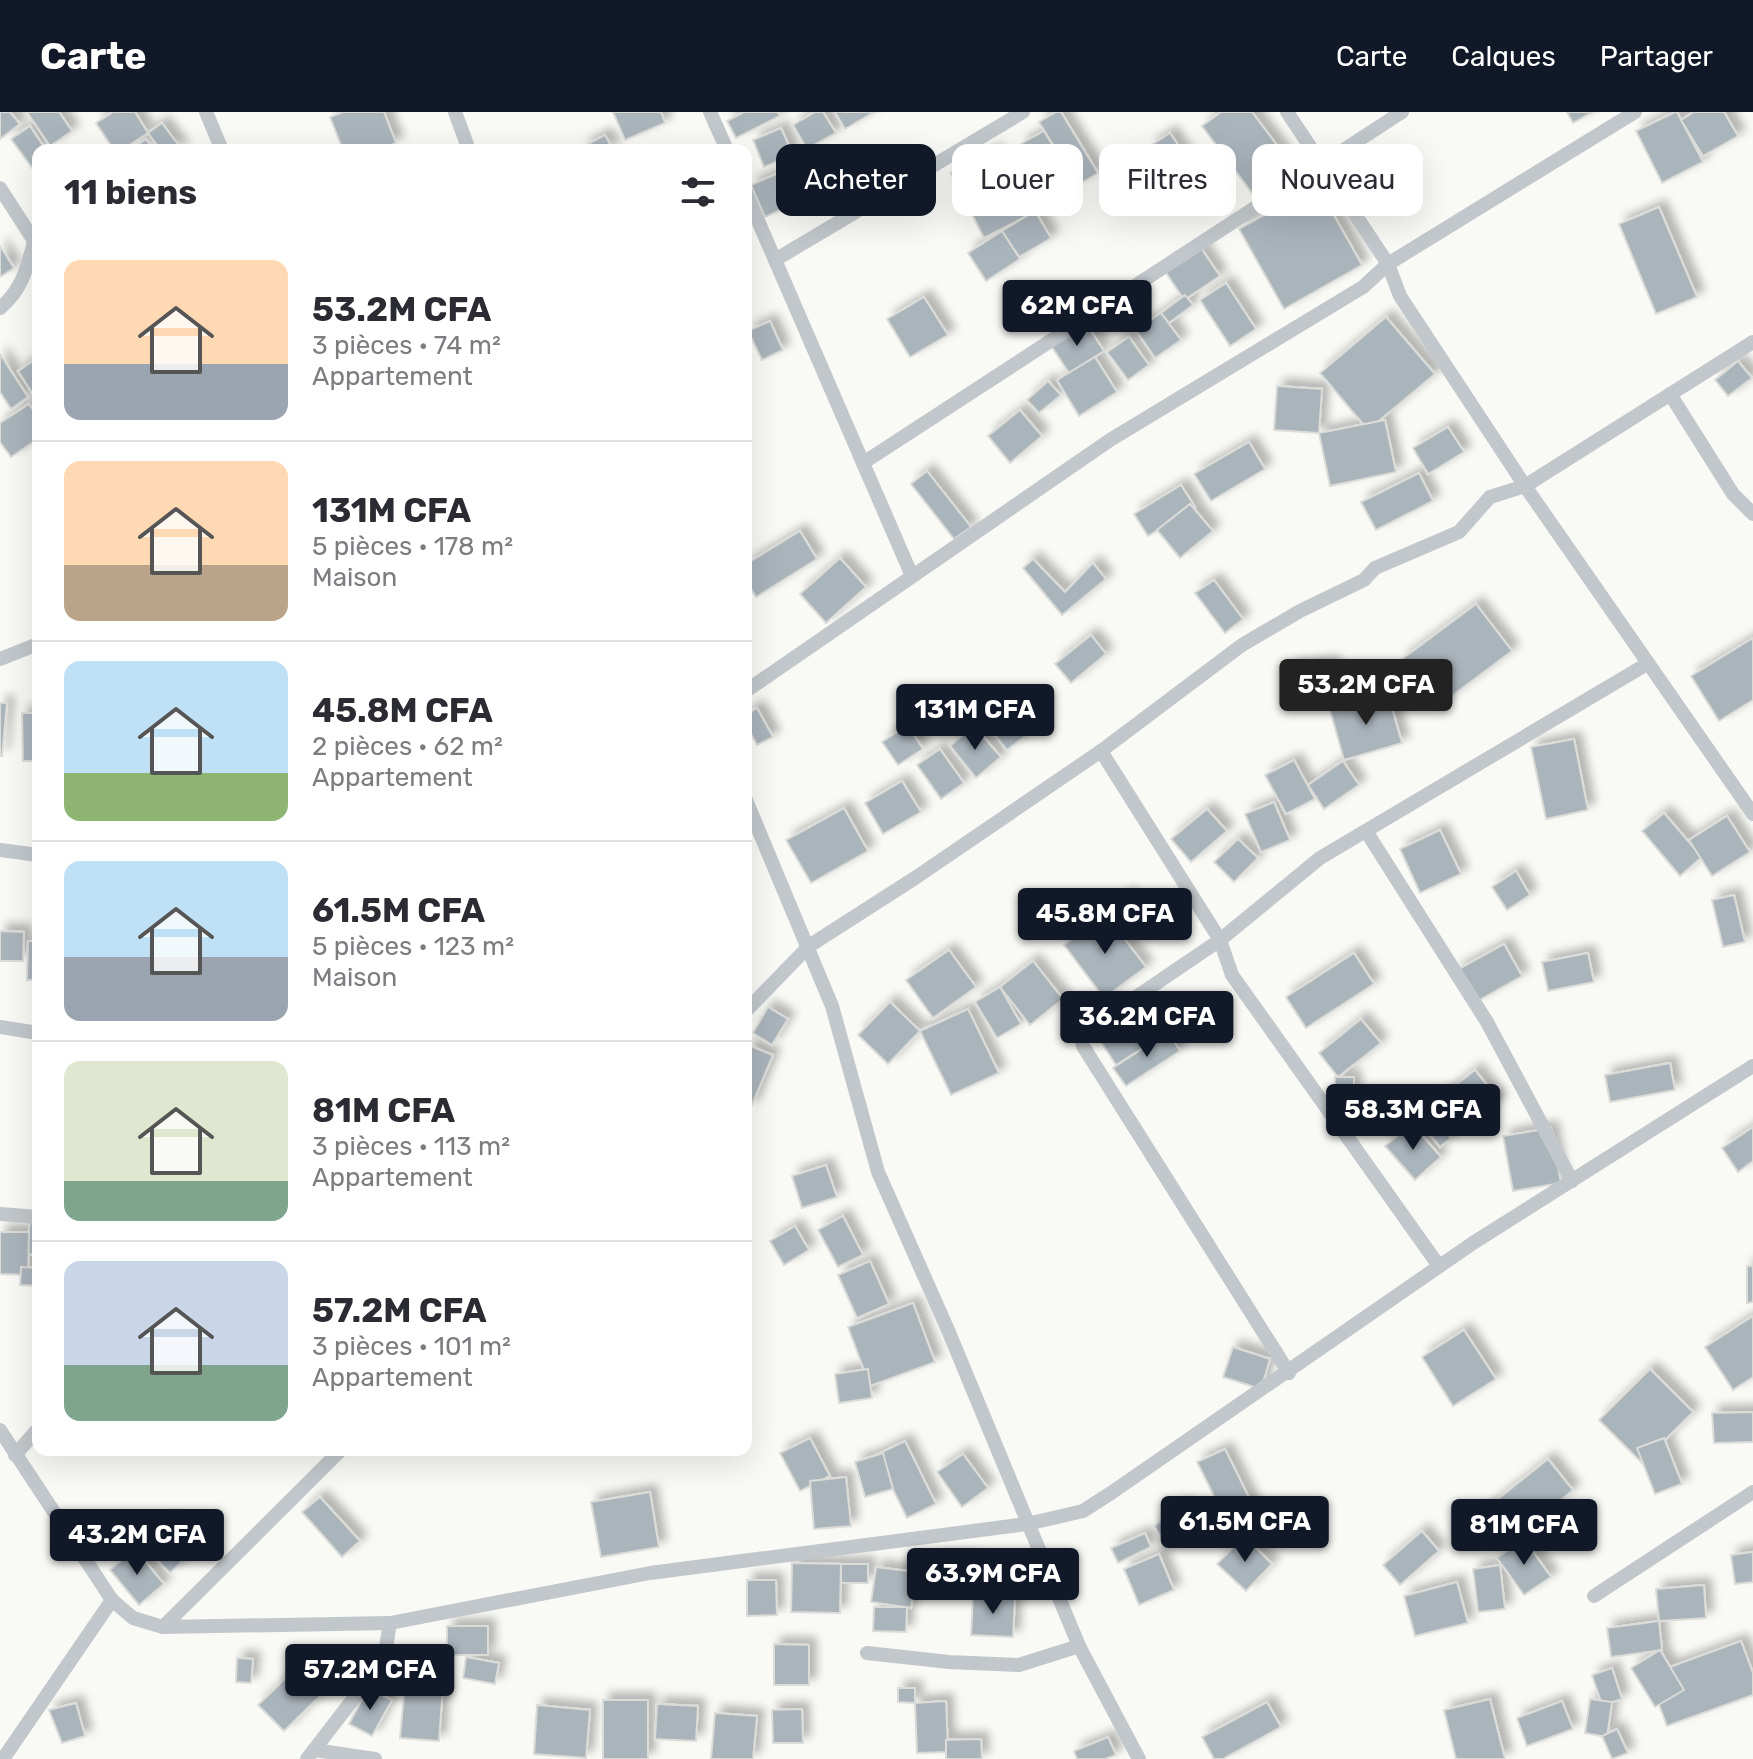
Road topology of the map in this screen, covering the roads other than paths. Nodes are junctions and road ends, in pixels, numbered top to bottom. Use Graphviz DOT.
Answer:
graph roads {
  1 [pos="206,112"];
  2 [pos="455,112"];
  3 [pos="710,112"];
  4 [pos="1023,112"];
  5 [pos="1287,112"];
  6 [pos="1402,112"];
  7 [pos="1635,112"];
  8 [pos="219,144"];
  9 [pos="467,144"];
  10 [pos="724,144"];
  11 [pos="1308,144"];
  12 [pos="1354,144"];
  13 [pos="0,188"];
  14 [pos="752,207"];
  15 [pos="1252,210"];
  16 [pos="1356,216"];
  17 [pos="32,238"];
  18 [pos="32,256"];
  19 [pos="775,260"];
  20 [pos="1388,264"];
  21 [pos="0,308"];
  22 [pos="1753,342"];
  23 [pos="1670,394"];
  24 [pos="863,463"];
  25 [pos="1525,486"];
  26 [pos="1753,514"];
  27 [pos="912,576"];
  28 [pos="32,646"];
  29 [pos="0,659"];
  30 [pos="1647,664"];
  31 [pos="752,687"];
  32 [pos="1101,751"];
  33 [pos="752,814"];
  34 [pos="1753,814"];
  35 [pos="1366,831"];
  36 [pos="0,850"];
  37 [pos="32,854"];
  38 [pos="1220,940"];
  39 [pos="809,946"];
  40 [pos="752,1005"];
  41 [pos="0,1027"];
  42 [pos="32,1032"];
  43 [pos="1753,1066"];
  44 [pos="1572,1181"];
  45 [pos="0,1214"];
  46 [pos="32,1217"];
  47 [pos="1439,1266"];
  48 [pos="1289,1373"];
  49 [pos="32,1436"];
  50 [pos="2,1440"];
  51 [pos="15,1455"];
  52 [pos="335,1456"];
  53 [pos="1753,1492"];
  54 [pos="1027,1524"];
  55 [pos="1594,1596"];
  56 [pos="112,1600"];
  57 [pos="390,1623"];
  58 [pos="163,1627"];
  59 [pos="1079,1646"];
  60 [pos="867,1653"];
  61 [pos="310,1755"];
  62 [pos="3,1759"];
  63 [pos="375,1759"];
  64 [pos="1139,1759"];
  1 -- 8 [label="street"];
  2 -- 9 [label="street"];
  3 -- 10 [label="street"];
  4 -- 19 [label="street"];
  5 -- 11 [label="street"];
  6 -- 12 [label="street"];
  7 -- 20 [label="street"];
  13 -- 17 [label="street"];
  14 -- 19 [label="street"];
  15 -- 24 [label="street"];
  16 -- 20 [label="street"];
  18 -- 21 [label="street"];
  19 -- 24 [label="street"];
  20 -- 25 [label="street"];
  20 -- 27 [label="street"];
  22 -- 23 [label="street"];
  23 -- 25 [label="street"];
  23 -- 26 [label="street"];
  24 -- 27 [label="street"];
  25 -- 30 [label="street"];
  25 -- 32 [label="street"];
  27 -- 31 [label="street"];
  28 -- 29 [label="street"];
  30 -- 34 [label="street"];
  30 -- 35 [label="street"];
  32 -- 38 [label="street"];
  32 -- 39 [label="street"];
  33 -- 39 [label="street"];
  35 -- 38 [label="street"];
  35 -- 44 [label="street"];
  36 -- 37 [label="street"];
  38 -- 47 [label="street"];
  38 -- 48 [label="street"];
  39 -- 40 [label="street"];
  39 -- 54 [label="street"];
  41 -- 42 [label="street"];
  43 -- 44 [label="street"];
  44 -- 47 [label="street"];
  45 -- 46 [label="street"];
  47 -- 48 [label="street"];
  48 -- 54 [label="street"];
  49 -- 51 [label="street"];
  50 -- 51 [label="street"];
  51 -- 56 [label="street"];
  52 -- 58 [label="street"];
  53 -- 55 [label="street"];
  54 -- 57 [label="street"];
  54 -- 59 [label="street"];
  56 -- 58 [label="street"];
  56 -- 62 [label="street"];
  57 -- 58 [label="street"];
  57 -- 61 [label="street"];
  59 -- 60 [label="street"];
  59 -- 64 [label="street"];
  61 -- 63 [label="street"];
}
